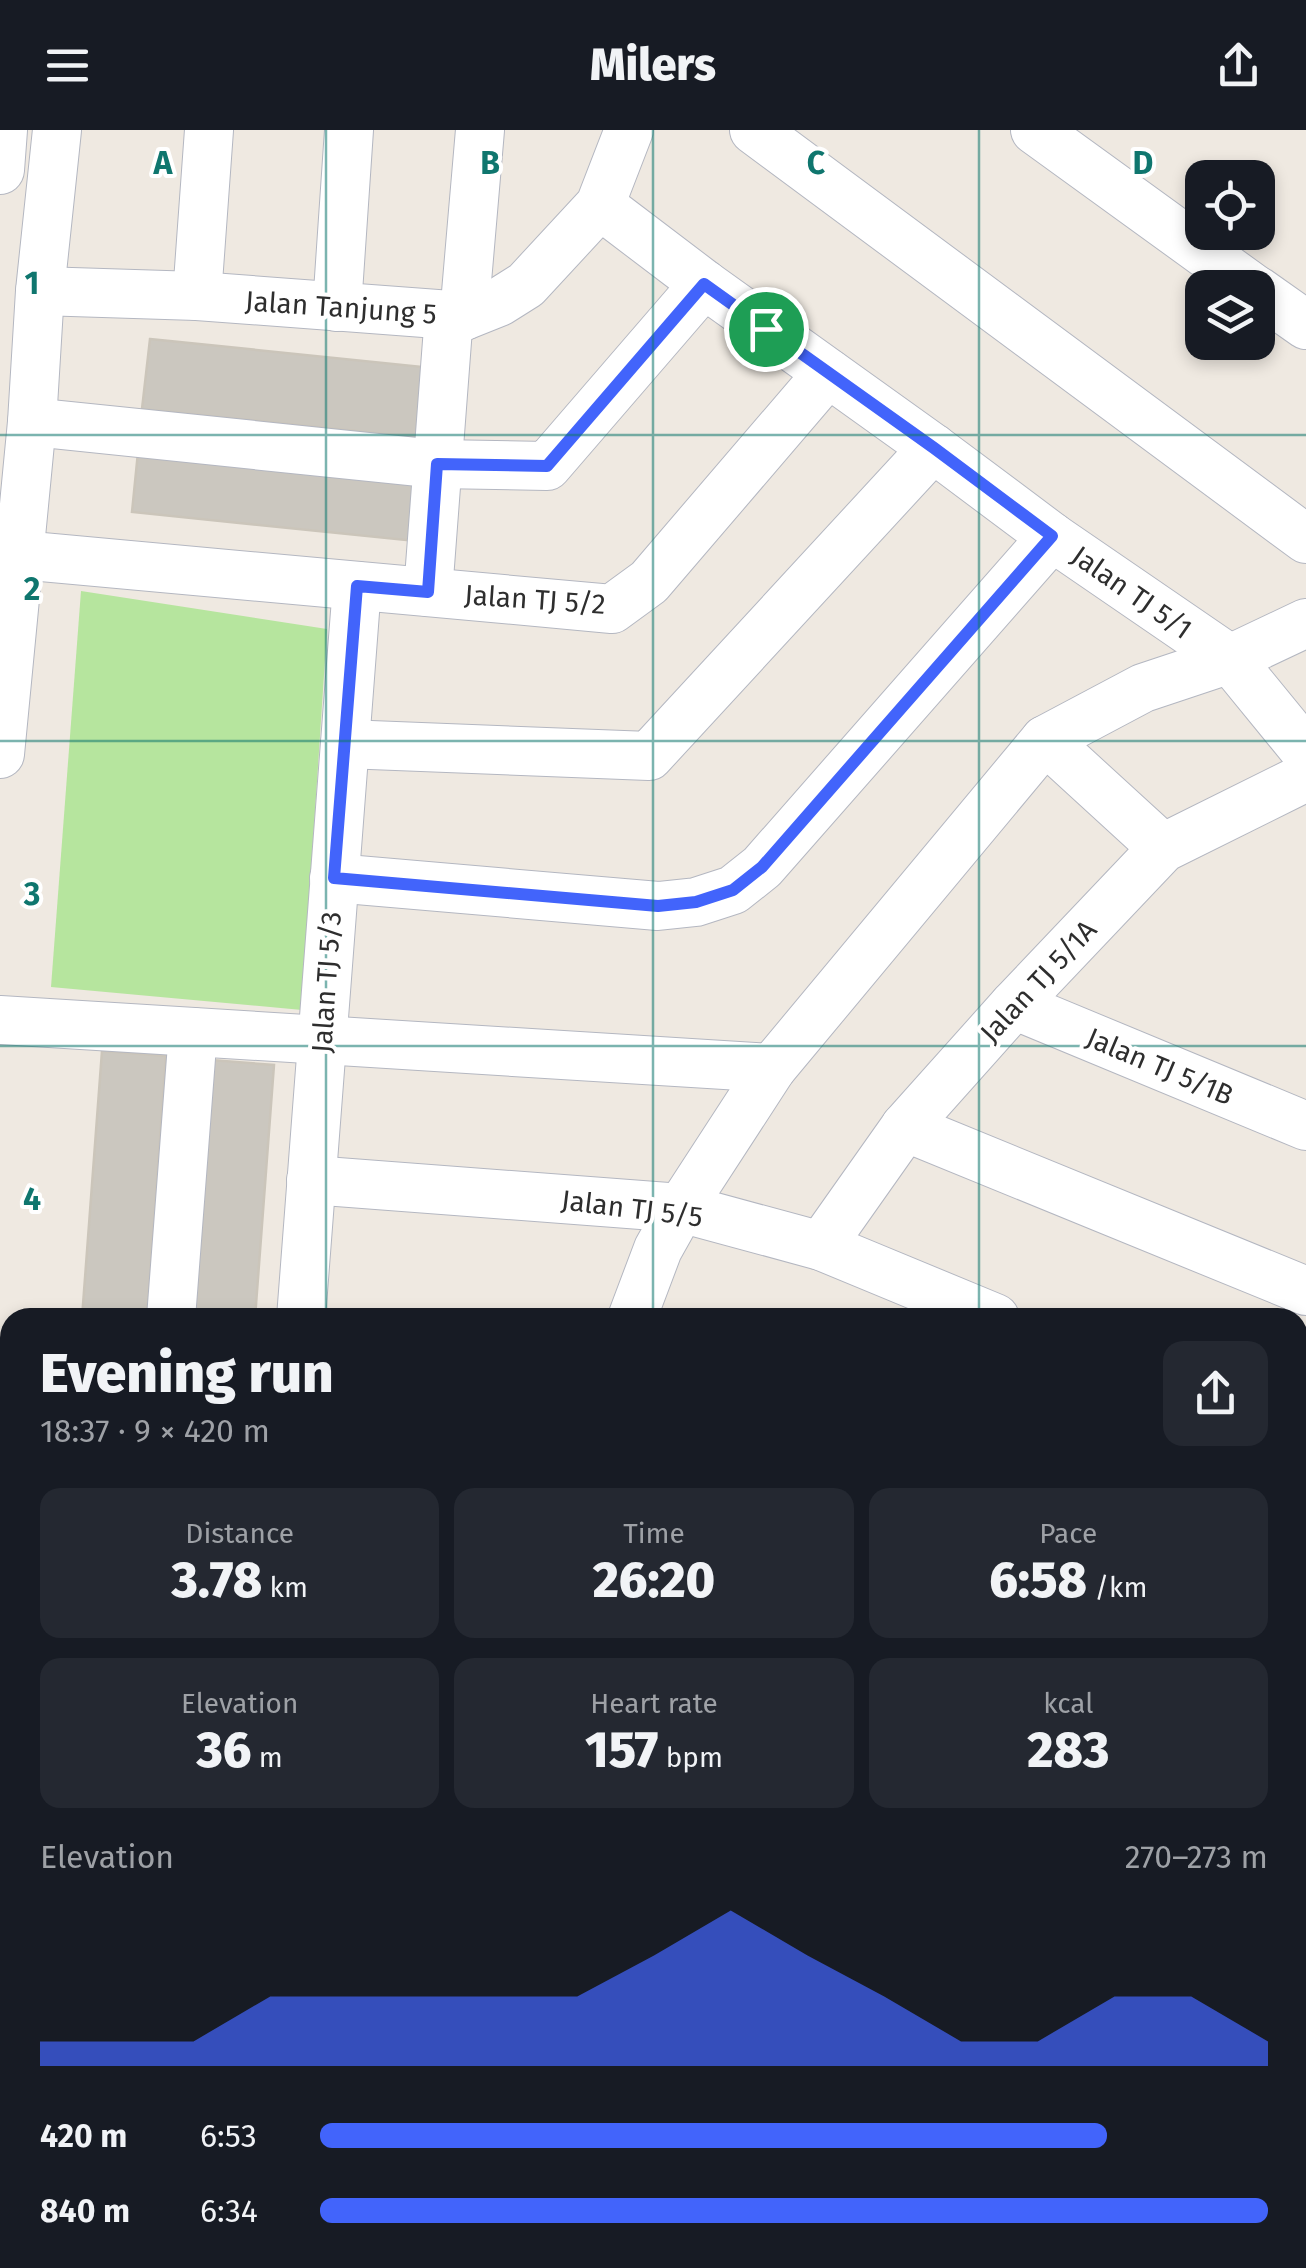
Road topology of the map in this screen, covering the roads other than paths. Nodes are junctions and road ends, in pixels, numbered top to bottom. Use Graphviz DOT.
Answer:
graph roads {
  1 [pos="3,130"];
  2 [pos="57,130"];
  3 [pos="209,130"];
  4 [pos="349,130"];
  5 [pos="480,130"];
  6 [pos="629,130"];
  7 [pos="754,130"];
  8 [pos="1035,130"];
  9 [pos="0,170"];
  10 [pos="600,206"];
  11 [pos="1229,270"];
  12 [pos="704,284"];
  13 [pos="40,291"];
  14 [pos="197,296"];
  15 [pos="1275,304"];
  16 [pos="336,307"];
  17 [pos="456,316"];
  18 [pos="1306,326"];
  19 [pos="828,373"];
  20 [pos="21,404"];
  21 [pos="934,448"];
  22 [pos="437,464"];
  23 [pos="1052,536"];
  24 [pos="1306,539"];
  25 [pos="20,555"];
  26 [pos="357,586"];
  27 [pos="428,592"];
  28 [pos="1306,623"];
  29 [pos="1230,660"];
  30 [pos="1045,740"];
  31 [pos="344,744"];
  32 [pos="1306,752"];
  33 [pos="0,754"];
  34 [pos="1306,776"];
  35 [pos="1163,848"];
  36 [pos="334,878"];
  37 [pos="1014,1005"];
  38 [pos="0,1020"];
  39 [pos="192,1032"];
  40 [pos="322,1041"];
  41 [pos="772,1068"];
  42 [pos="1306,1126"];
  43 [pos="905,1127"];
  44 [pos="312,1180"];
  45 [pos="681,1208"];
  46 [pos="822,1246"];
  47 [pos="1302,1296"];
  48 [pos="172,1308"];
  49 [pos="302,1308"];
  50 [pos="636,1308"];
  51 [pos="972,1308"];
  1 -- 9 [label="street"];
  2 -- 13 [label="street"];
  3 -- 14 [label="street"];
  4 -- 16 [label="street"];
  5 -- 17 [label="street"];
  6 -- 10 [label="street"];
  7 -- 24 [label="street"];
  8 -- 11 [label="street"];
  10 -- 12 [label="street, Jalan TJ 5/1"];
  10 -- 17 [label="street, Jalan Tanjung 5"];
  12 -- 19 [label="street, Jalan TJ 5/1"];
  12 -- 22 [label="street"];
  13 -- 14 [label="street, Jalan Tanjung 5"];
  13 -- 20 [label="street"];
  14 -- 16 [label="street, Jalan Tanjung 5"];
  15 -- 18 [label="street"];
  16 -- 17 [label="street, Jalan Tanjung 5"];
  17 -- 22 [label="street"];
  19 -- 21 [label="street, Jalan TJ 5/1"];
  19 -- 27 [label="street, Jalan TJ 5/2"];
  20 -- 22 [label="street"];
  20 -- 25 [label="street"];
  21 -- 23 [label="street, Jalan TJ 5/1"];
  21 -- 31 [label="street"];
  22 -- 27 [label="street"];
  23 -- 29 [label="street, Jalan TJ 5/1"];
  23 -- 36 [label="street"];
  25 -- 26 [label="street, Jalan TJ 5/2"];
  25 -- 33 [label="street"];
  26 -- 27 [label="street, Jalan TJ 5/2"];
  26 -- 31 [label="street, Jalan TJ 5/3"];
  28 -- 29 [label="street"];
  29 -- 30 [label="street"];
  29 -- 32 [label="street, Jalan TJ 5/1"];
  30 -- 35 [label="street"];
  30 -- 41 [label="street"];
  31 -- 36 [label="street, Jalan TJ 5/3"];
  34 -- 35 [label="street, Jalan TJ 5/1A"];
  35 -- 37 [label="street, Jalan TJ 5/1A"];
  36 -- 40 [label="street, Jalan TJ 5/3"];
  37 -- 42 [label="street, Jalan TJ 5/1B"];
  37 -- 43 [label="street, Jalan TJ 5/1A"];
  38 -- 39 [label="street"];
  39 -- 40 [label="street"];
  39 -- 48 [label="street"];
  40 -- 41 [label="street"];
  40 -- 44 [label="street, Jalan TJ 5/3"];
  41 -- 45 [label="street"];
  43 -- 46 [label="street, Jalan TJ 5/1A"];
  43 -- 47 [label="street"];
  44 -- 45 [label="street, Jalan TJ 5/5"];
  44 -- 49 [label="street, Jalan TJ 5/3"];
  45 -- 46 [label="street, Jalan TJ 5/5"];
  45 -- 50 [label="street"];
  46 -- 51 [label="street, Jalan TJ 5/5"];
}
